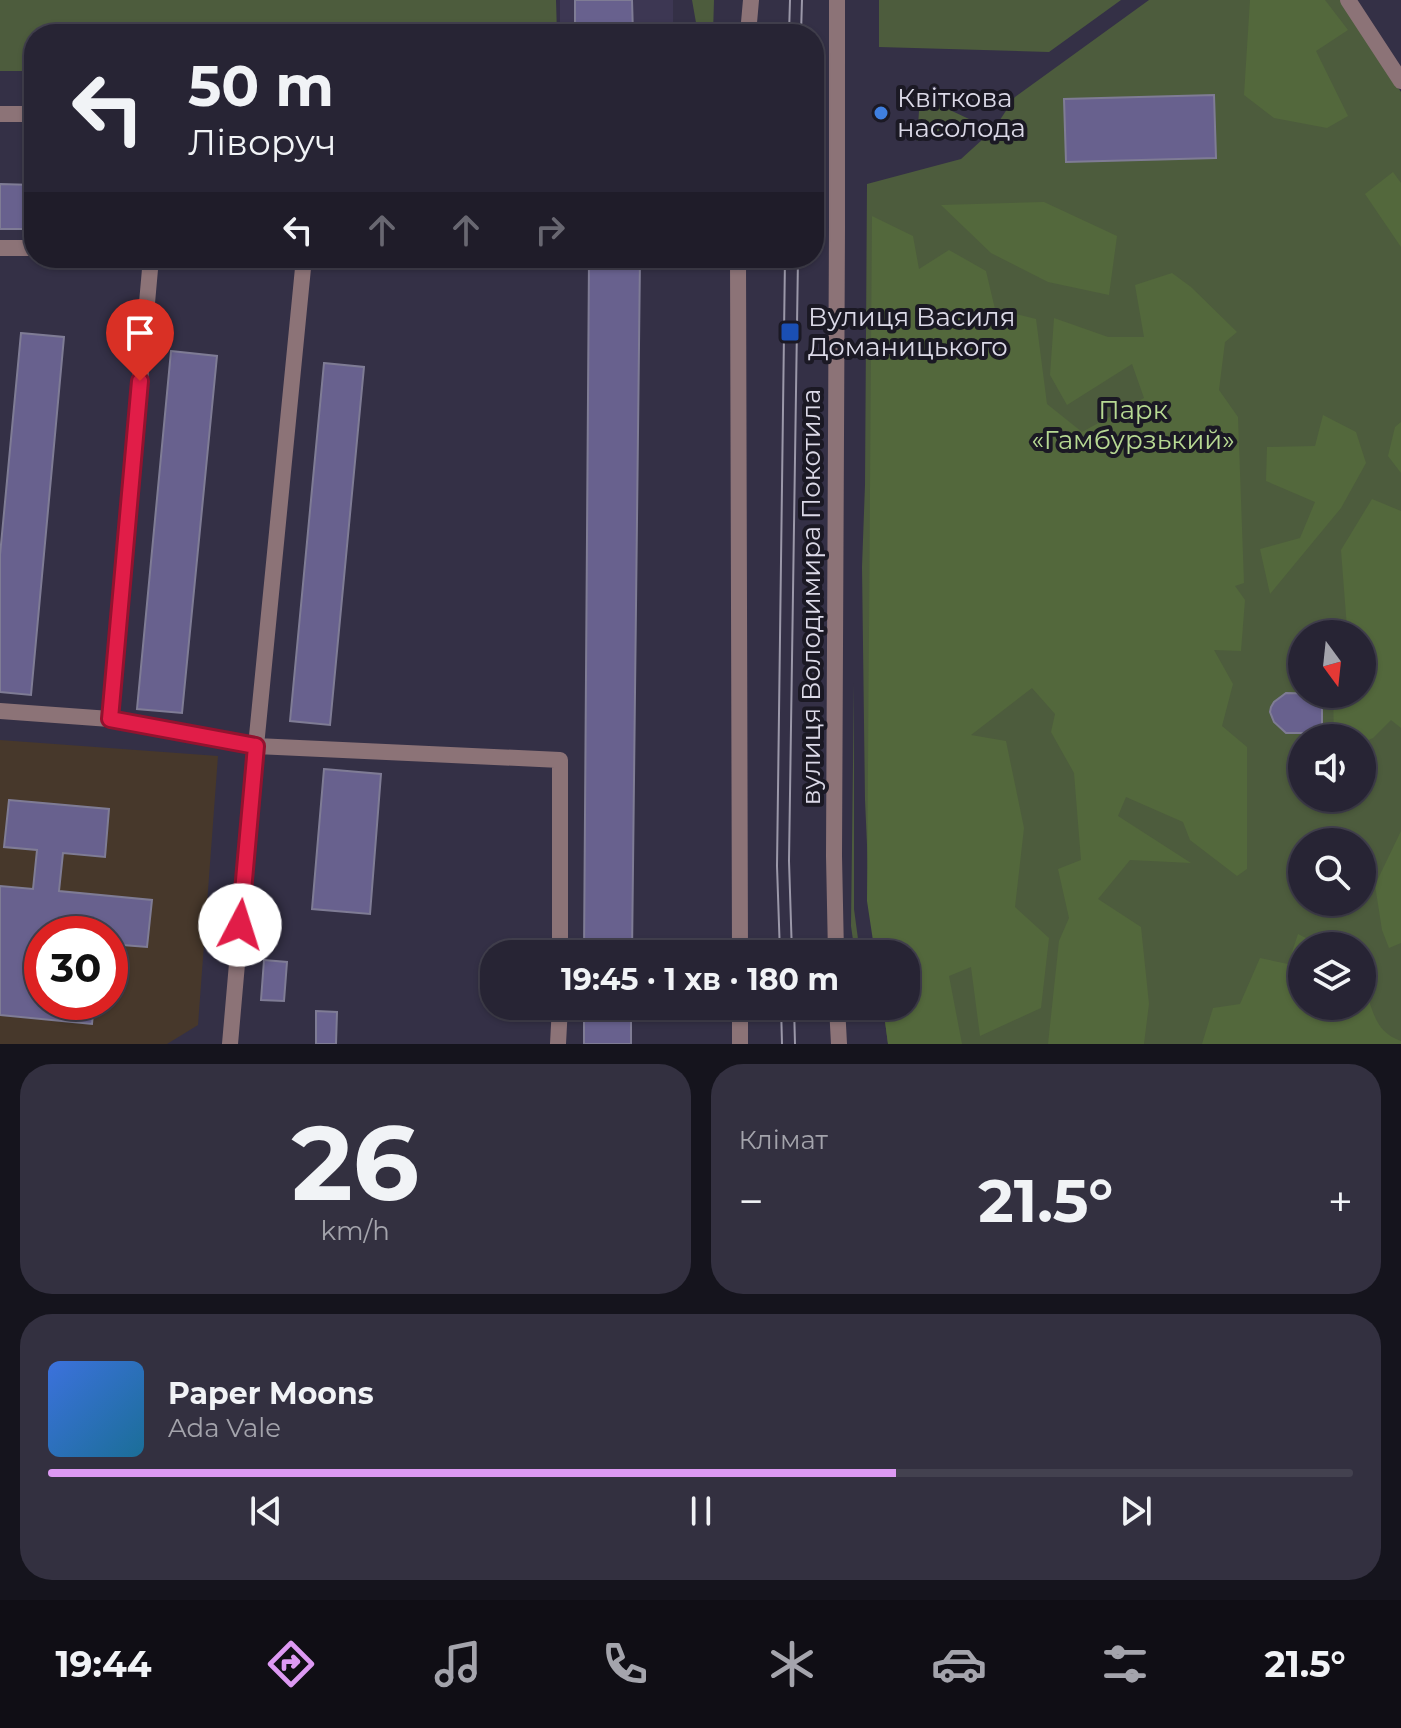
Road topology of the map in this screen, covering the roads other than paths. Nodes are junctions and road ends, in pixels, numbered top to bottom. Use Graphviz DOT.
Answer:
graph roads {
  1 [pos="751,0"];
  2 [pos="837,0"];
  3 [pos="1348,0"];
  4 [pos="749,24"];
  5 [pos="1401,81"];
  6 [pos="0,114"];
  7 [pos="24,114"];
  8 [pos="0,248"];
  9 [pos="24,248"];
  10 [pos="150,268"];
  11 [pos="303,268"];
  12 [pos="738,268"];
  13 [pos="0,711"];
  14 [pos="110,719"];
  15 [pos="256,746"];
  16 [pos="560,940"];
  17 [pos="740,940"];
  18 [pos="836,940"];
  19 [pos="559,1020"];
  20 [pos="740,1020"];
  21 [pos="838,1020"];
  22 [pos="230,1044"];
  23 [pos="558,1044"];
  24 [pos="740,1044"];
  25 [pos="839,1044"];
  1 -- 4 [label="street"];
  2 -- 18 [label="street, вулиця Володимира Покотила"];
  3 -- 5 [label="street"];
  6 -- 7 [label="street"];
  8 -- 9 [label="street"];
  10 -- 14 [label="street"];
  11 -- 15 [label="street"];
  12 -- 17 [label="street"];
  13 -- 14 [label="street"];
  14 -- 15 [label="street"];
  15 -- 16 [label="street"];
  15 -- 22 [label="street"];
  19 -- 23 [label="street"];
  20 -- 24 [label="street"];
  21 -- 25 [label="street"];
}
